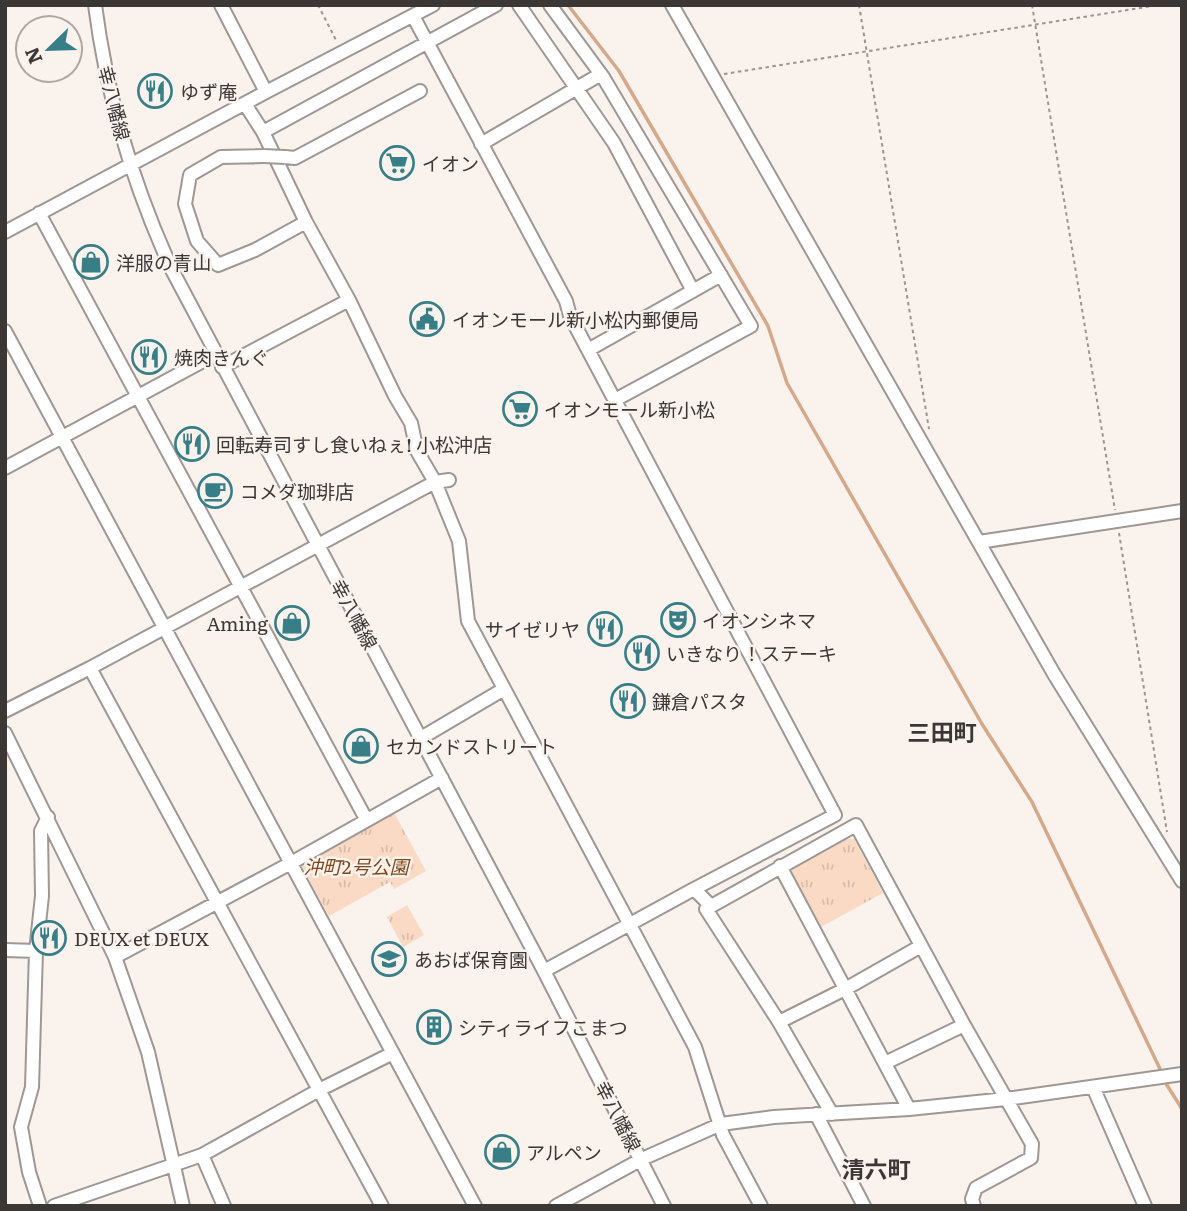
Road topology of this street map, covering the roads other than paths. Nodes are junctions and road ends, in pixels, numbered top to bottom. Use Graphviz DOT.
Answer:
graph roads {
  1 [pos="95,5"];
  2 [pos="220,5"];
  3 [pos="433,5"];
  4 [pos="496,5"];
  5 [pos="519,5"];
  6 [pos="550,5"];
  7 [pos="673,5"];
  8 [pos="413,16"];
  9 [pos="428,44"];
  10 [pos="601,74"];
  11 [pos="579,89"];
  12 [pos="420,91"];
  13 [pos="266,92"];
  14 [pos="245,103"];
  15 [pos="263,132"];
  16 [pos="481,144"];
  17 [pos="131,164"];
  18 [pos="39,213"];
  19 [pos="306,222"];
  20 [pos="5,232"];
  21 [pos="721,275"];
  22 [pos="693,291"];
  23 [pos="349,300"];
  24 [pos="5,331"];
  25 [pos="588,350"];
  26 [pos="215,355"];
  27 [pos="222,367"];
  28 [pos="138,397"];
  29 [pos="615,400"];
  30 [pos="63,438"];
  31 [pos="5,468"];
  32 [pos="449,480"];
  33 [pos="435,482"];
  34 [pos="1182,511"];
  35 [pos="979,542"];
  36 [pos="318,544"];
  37 [pos="240,587"];
  38 [pos="164,628"];
  39 [pos="90,668"];
  40 [pos="504,689"];
  41 [pos="5,711"];
  42 [pos="5,733"];
  43 [pos="421,738"];
  44 [pos="442,778"];
  45 [pos="48,817"];
  46 [pos="366,819"];
  47 [pos="291,863"];
  48 [pos="780,866"];
  49 [pos="1182,881"];
  50 [pos="694,888"];
  51 [pos="218,901"];
  52 [pos="711,906"];
  53 [pos="629,925"];
  54 [pos="921,946"];
  55 [pos="5,950"];
  56 [pos="36,951"];
  57 [pos="115,957"];
  58 [pos="544,971"];
  59 [pos="847,988"];
  60 [pos="779,1022"];
  61 [pos="964,1025"];
  62 [pos="393,1053"];
  63 [pos="884,1063"];
  64 [pos="1182,1074"];
  65 [pos="1093,1087"];
  66 [pos="319,1090"];
  67 [pos="1006,1099"];
  68 [pos="909,1109"];
  69 [pos="816,1114"];
  70 [pos="832,1114"];
  71 [pos="721,1124"];
  72 [pos="202,1155"];
  73 [pos="642,1159"];
  74 [pos="175,1165"];
  75 [pos="973,1202"];
  76 [pos="59,1205"];
  77 [pos="40,1206"];
  78 [pos="183,1206"];
  79 [pos="225,1206"];
  80 [pos="382,1206"];
  81 [pos="475,1206"];
  82 [pos="556,1206"];
  83 [pos="664,1206"];
  84 [pos="761,1206"];
  85 [pos="864,1206"];
  86 [pos="958,1206"];
  87 [pos="1145,1206"];
  1 -- 17 [label="street, 幸八幡線"];
  2 -- 13 [label="street"];
  3 -- 8 [label="street"];
  4 -- 9 [label="street"];
  5 -- 11 [label="street"];
  6 -- 10 [label="street"];
  7 -- 35 [label="street"];
  8 -- 9 [label="street"];
  8 -- 13 [label="street"];
  9 -- 15 [label="street"];
  9 -- 16 [label="street"];
  10 -- 11 [label="street"];
  10 -- 21 [label="street"];
  11 -- 16 [label="street"];
  11 -- 22 [label="street"];
  12 -- 19 [label="street, bridge"];
  13 -- 14 [label="street"];
  14 -- 15 [label="street"];
  14 -- 17 [label="street"];
  15 -- 19 [label="street"];
  16 -- 25 [label="street"];
  17 -- 18 [label="street"];
  17 -- 26 [label="street, 幸八幡線"];
  18 -- 20 [label="street"];
  18 -- 28 [label="street"];
  19 -- 23 [label="street"];
  21 -- 22 [label="street"];
  21 -- 29 [label="street"];
  22 -- 25 [label="street"];
  23 -- 27 [label="street"];
  23 -- 33 [label="street"];
  24 -- 30 [label="street"];
  25 -- 29 [label="street"];
  26 -- 27 [label="street, 幸八幡線"];
  26 -- 28 [label="street"];
  27 -- 36 [label="street, 幸八幡線"];
  28 -- 30 [label="street"];
  28 -- 37 [label="street"];
  29 -- 50 [label="street"];
  30 -- 31 [label="street"];
  30 -- 38 [label="street"];
  32 -- 33 [label="street"];
  33 -- 36 [label="street"];
  33 -- 40 [label="street"];
  34 -- 35 [label="street"];
  35 -- 49 [label="street"];
  36 -- 37 [label="street"];
  36 -- 43 [label="street, 幸八幡線"];
  37 -- 38 [label="street"];
  37 -- 46 [label="street"];
  38 -- 39 [label="street"];
  38 -- 47 [label="street"];
  39 -- 41 [label="street"];
  39 -- 51 [label="street"];
  40 -- 43 [label="street"];
  40 -- 53 [label="street"];
  42 -- 45 [label="street"];
  43 -- 44 [label="street, 幸八幡線"];
  44 -- 46 [label="street"];
  44 -- 58 [label="street, 幸八幡線"];
  45 -- 56 [label="street"];
  45 -- 57 [label="street"];
  46 -- 47 [label="street"];
  47 -- 51 [label="street"];
  47 -- 62 [label="street"];
  48 -- 52 [label="street"];
  48 -- 54 [label="street"];
  48 -- 59 [label="street"];
  50 -- 52 [label="street"];
  50 -- 53 [label="street"];
  51 -- 57 [label="street"];
  51 -- 66 [label="street"];
  52 -- 60 [label="street"];
  53 -- 58 [label="street"];
  53 -- 71 [label="street"];
  54 -- 59 [label="street"];
  54 -- 61 [label="street"];
  55 -- 56 [label="street"];
  56 -- 77 [label="street"];
  57 -- 74 [label="street"];
  58 -- 73 [label="street, 幸八幡線"];
  59 -- 60 [label="street"];
  59 -- 63 [label="street"];
  60 -- 70 [label="street"];
  61 -- 63 [label="street"];
  61 -- 67 [label="street"];
  62 -- 66 [label="street"];
  62 -- 81 [label="street"];
  63 -- 68 [label="street"];
  64 -- 65 [label="street"];
  65 -- 67 [label="street"];
  65 -- 87 [label="street"];
  66 -- 72 [label="street"];
  66 -- 80 [label="street"];
  67 -- 68 [label="street"];
  67 -- 75 [label="street"];
  68 -- 70 [label="street"];
  69 -- 70 [label="street"];
  69 -- 71 [label="street"];
  69 -- 85 [label="street"];
  71 -- 73 [label="street"];
  71 -- 84 [label="street"];
  72 -- 74 [label="street"];
  72 -- 79 [label="street"];
  73 -- 82 [label="street"];
  73 -- 83 [label="street, 幸八幡線"];
  74 -- 76 [label="street"];
  74 -- 78 [label="street"];
  75 -- 86 [label="street"];
}
